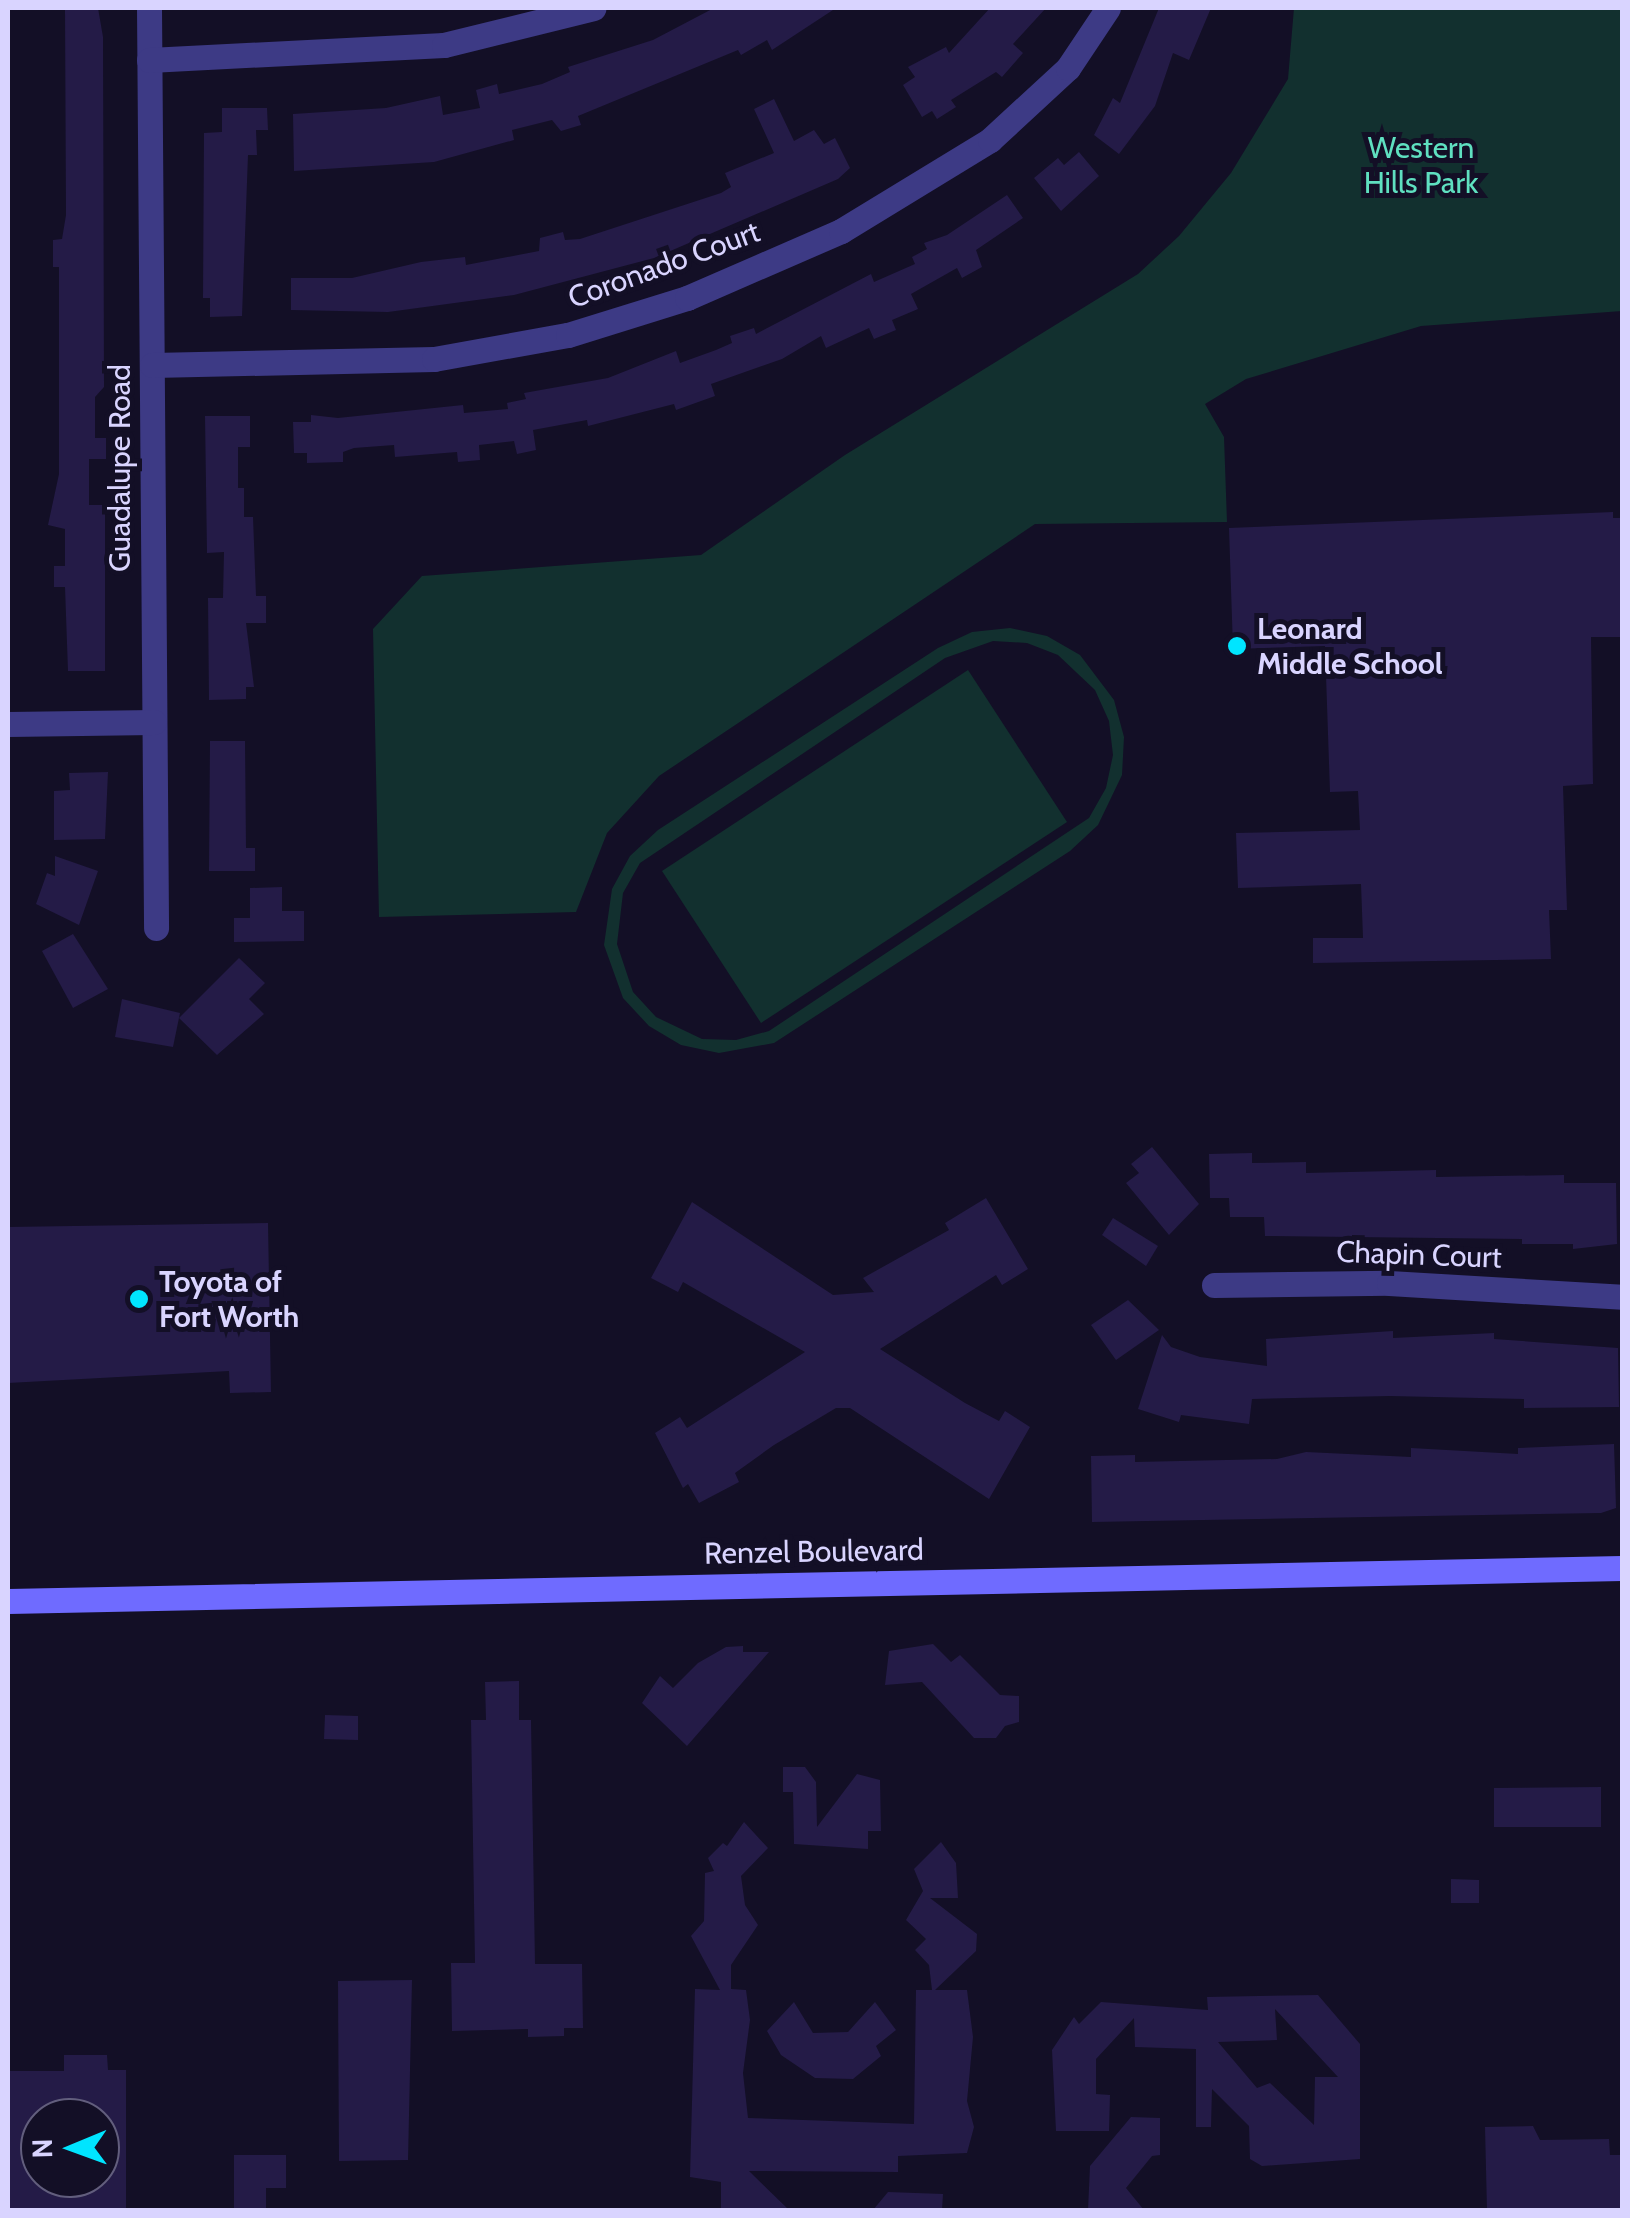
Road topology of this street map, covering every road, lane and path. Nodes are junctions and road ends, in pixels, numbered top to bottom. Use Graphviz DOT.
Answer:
graph roads {
  1 [pos="149,8"];
  2 [pos="594,8"];
  3 [pos="1108,8"];
  4 [pos="150,60"];
  5 [pos="152,365"];
  6 [pos="154,722"];
  7 [pos="8,724"];
  8 [pos="156,928"];
  9 [pos="1214,1285"];
  10 [pos="1622,1297"];
  11 [pos="1622,1568"];
  12 [pos="8,1600"];
  1 -- 4 [label="street, Guadalupe Road"];
  2 -- 4 [label="street"];
  3 -- 5 [label="street, Coronado Court"];
  4 -- 5 [label="street, Guadalupe Road"];
  5 -- 6 [label="street, Guadalupe Road"];
  6 -- 7 [label="street"];
  6 -- 8 [label="street, Guadalupe Road"];
  9 -- 10 [label="street, Chapin Court"];
  11 -- 12 [label="street, Renzel Boulevard"];
}
